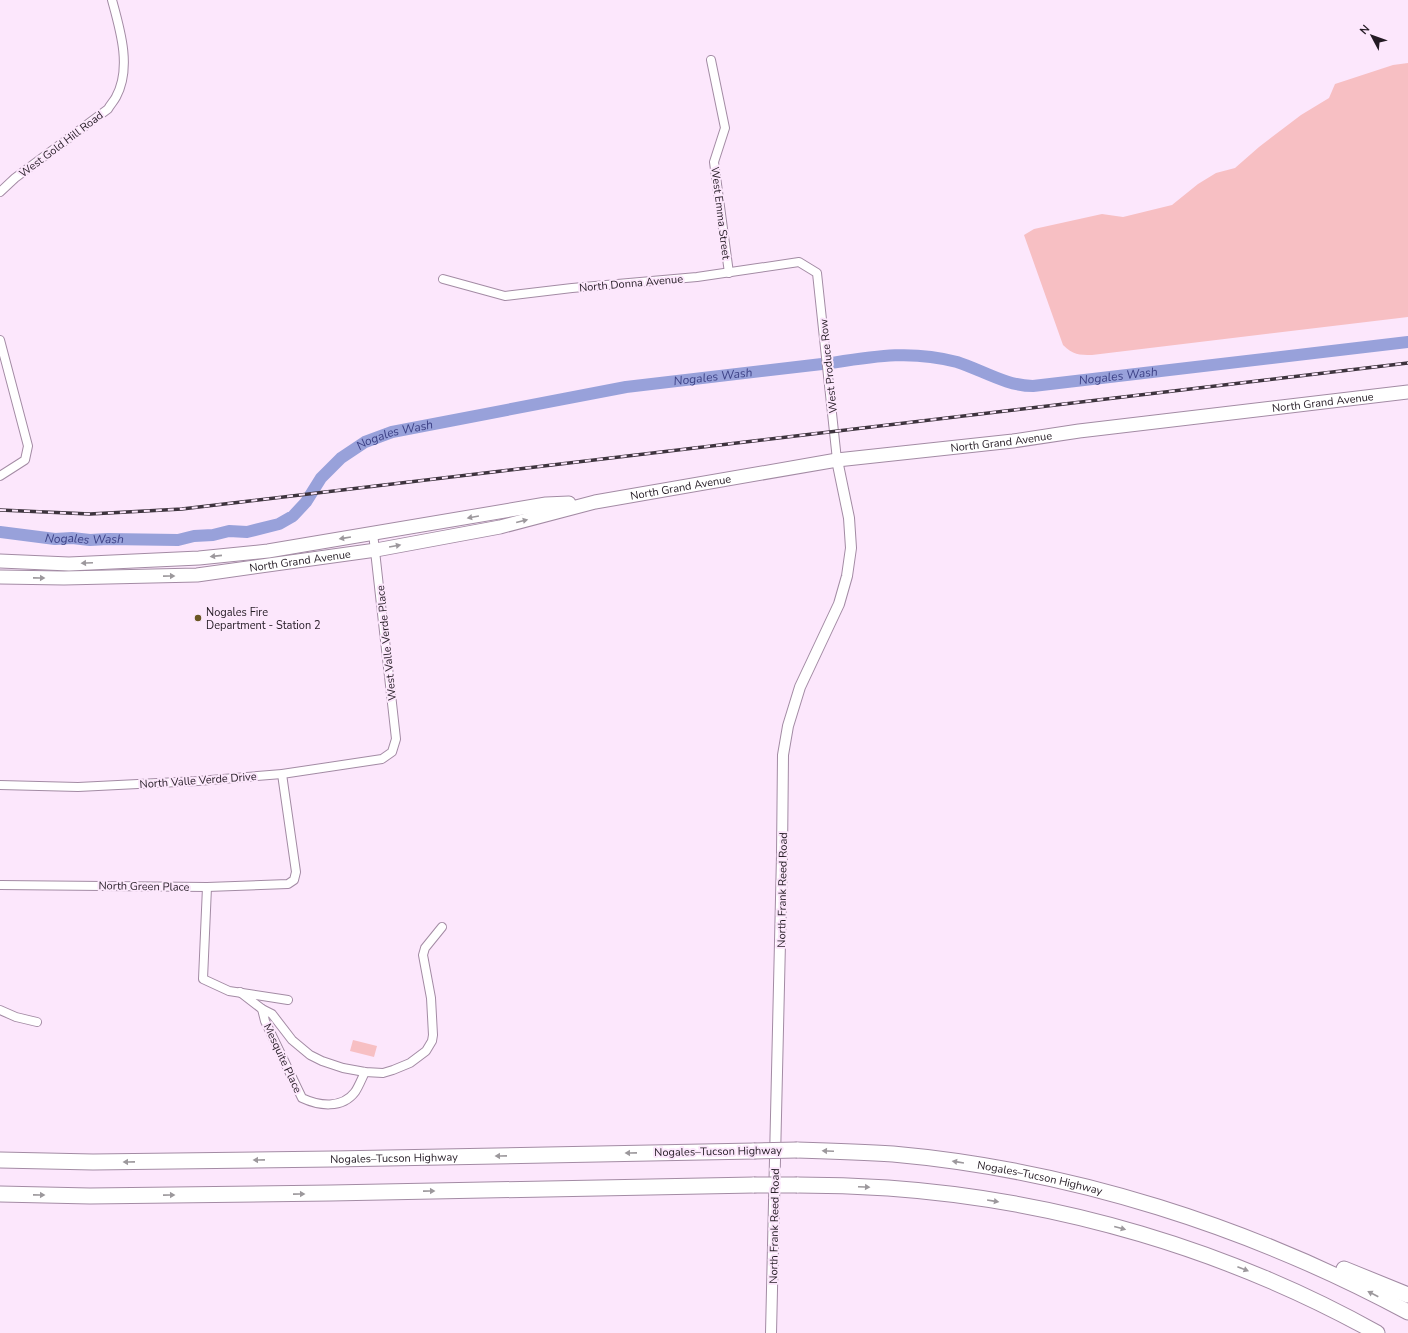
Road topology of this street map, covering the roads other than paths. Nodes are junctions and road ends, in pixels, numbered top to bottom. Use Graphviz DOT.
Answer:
graph roads {
  1 [pos="112,0"];
  2 [pos="711,60"];
  3 [pos="0,192"];
  4 [pos="729,273"];
  5 [pos="817,273"];
  6 [pos="443,279"];
  7 [pos="0,340"];
  8 [pos="1408,392"];
  9 [pos="837,460"];
  10 [pos="0,476"];
  11 [pos="595,502"];
  12 [pos="373,534"];
  13 [pos="376,550"];
  14 [pos="0,561"];
  15 [pos="0,577"];
  16 [pos="392,752"];
  17 [pos="282,774"];
  18 [pos="0,785"];
  19 [pos="0,885"];
  20 [pos="207,887"];
  21 [pos="442,927"];
  22 [pos="240,992"];
  23 [pos="288,1000"];
  24 [pos="262,1009"];
  25 [pos="0,1010"];
  26 [pos="37,1022"];
  27 [pos="365,1072"];
  28 [pos="0,1160"];
  29 [pos="1016,1172"];
  30 [pos="0,1194"];
  31 [pos="1301,1294"];
  32 [pos="1408,1295"];
  33 [pos="1408,1312"];
  34 [pos="771,1333"];
  35 [pos="1365,1333"];
  36 [pos="1377,1333"];
  1 -- 3 [label="street, West Gold Hill Road"];
  2 -- 4 [label="street, West Emma Street"];
  4 -- 5 [label="street, North Donna Avenue"];
  4 -- 6 [label="street, North Donna Avenue"];
  5 -- 9 [label="street, West Produce Row"];
  7 -- 10 [label="street"];
  8 -- 9 [label="main road, North Grand Avenue"];
  9 -- 11 [label="main road, North Grand Avenue"];
  9 -- 34 [label="street, North Frank Reed Road"];
  11 -- 12 [label="main road, North Grand Avenue, one-way"];
  13 -- 11 [label="main road, North Grand Avenue, one-way"];
  12 -- 13 [label="street, West Valle Verde Place"];
  12 -- 14 [label="main road, North Grand Avenue, one-way"];
  15 -- 13 [label="main road, North Grand Avenue, one-way"];
  13 -- 16 [label="street, West Valle Verde Place"];
  16 -- 17 [label="street, North Valle Verde Drive"];
  17 -- 18 [label="street, North Valle Verde Drive"];
  17 -- 20 [label="street, North Green Place"];
  19 -- 20 [label="street, North Green Place"];
  20 -- 22 [label="street"];
  21 -- 27 [label="street, Mesquite Place"];
  22 -- 23 [label="street"];
  22 -- 24 [label="street, Mesquite Place"];
  24 -- 27 [label="street, Mesquite Place"];
  24 -- 27 [label="street, Mesquite Place"];
  25 -- 26 [label="street"];
  29 -- 28 [label="highway, Nogales–Tucson Highway, one-way, bridge"];
  29 -- 32 [label="highway"];
  33 -- 29 [label="highway, Nogales–Tucson Highway, one-way"];
  30 -- 31 [label="highway, one-way, bridge"];
  31 -- 35 [label="highway"];
  31 -- 36 [label="highway"];
}
